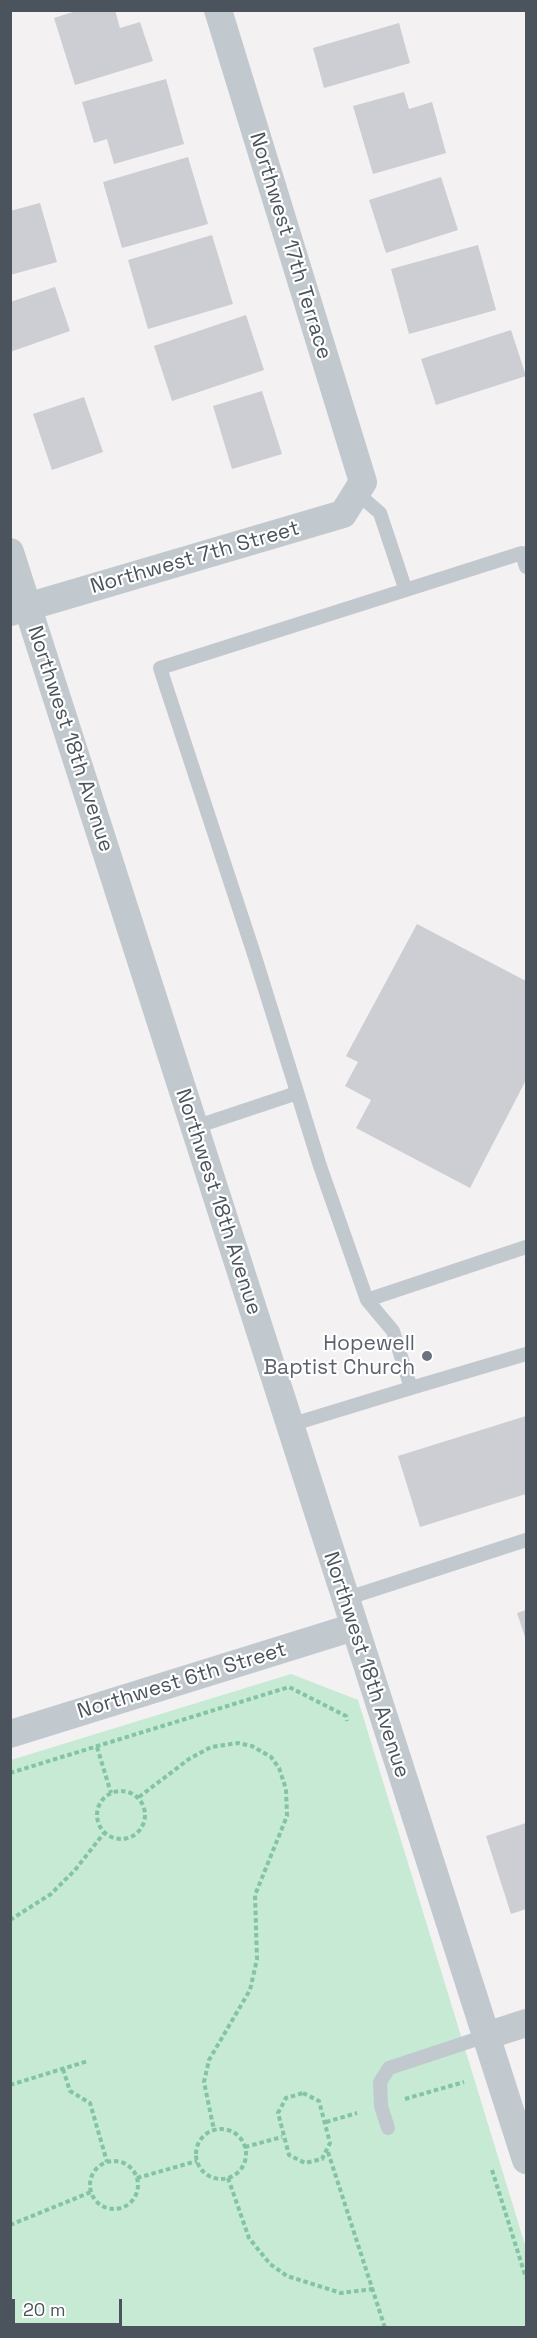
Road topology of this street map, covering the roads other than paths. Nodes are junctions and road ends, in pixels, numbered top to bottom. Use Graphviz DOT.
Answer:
graph roads {
  1 [pos="218,10"];
  2 [pos="360,487"];
  3 [pos="10,552"];
  4 [pos="526,567"];
  5 [pos="405,588"];
  6 [pos="19,610"];
  7 [pos="297,1093"];
  8 [pos="195,1128"];
  9 [pos="526,1247"];
  10 [pos="366,1300"];
  11 [pos="526,1354"];
  12 [pos="411,1388"];
  13 [pos="290,1425"];
  14 [pos="526,1540"];
  15 [pos="345,1599"];
  16 [pos="354,1627"];
  17 [pos="10,1734"];
  18 [pos="526,2023"];
  19 [pos="486,2036"];
  20 [pos="388,2128"];
  21 [pos="526,2160"];
  1 -- 2 [label="street, Northwest 17th Terrace"];
  2 -- 5 [label="lane"];
  2 -- 6 [label="street, Northwest 7th Street"];
  3 -- 6 [label="street, Northwest 18th Avenue"];
  4 -- 5 [label="lane"];
  5 -- 7 [label="lane"];
  6 -- 8 [label="street, Northwest 18th Avenue"];
  7 -- 8 [label="lane"];
  7 -- 10 [label="lane"];
  8 -- 13 [label="street, Northwest 18th Avenue"];
  9 -- 10 [label="lane"];
  10 -- 12 [label="lane"];
  11 -- 12 [label="lane"];
  12 -- 13 [label="lane"];
  13 -- 15 [label="street, Northwest 18th Avenue"];
  14 -- 15 [label="lane"];
  15 -- 16 [label="street, Northwest 18th Avenue"];
  16 -- 17 [label="street, Northwest 6th Street"];
  16 -- 19 [label="street, Northwest 18th Avenue"];
  18 -- 19 [label="street"];
  19 -- 20 [label="lane"];
  19 -- 21 [label="street, Northwest 18th Avenue"];
}
